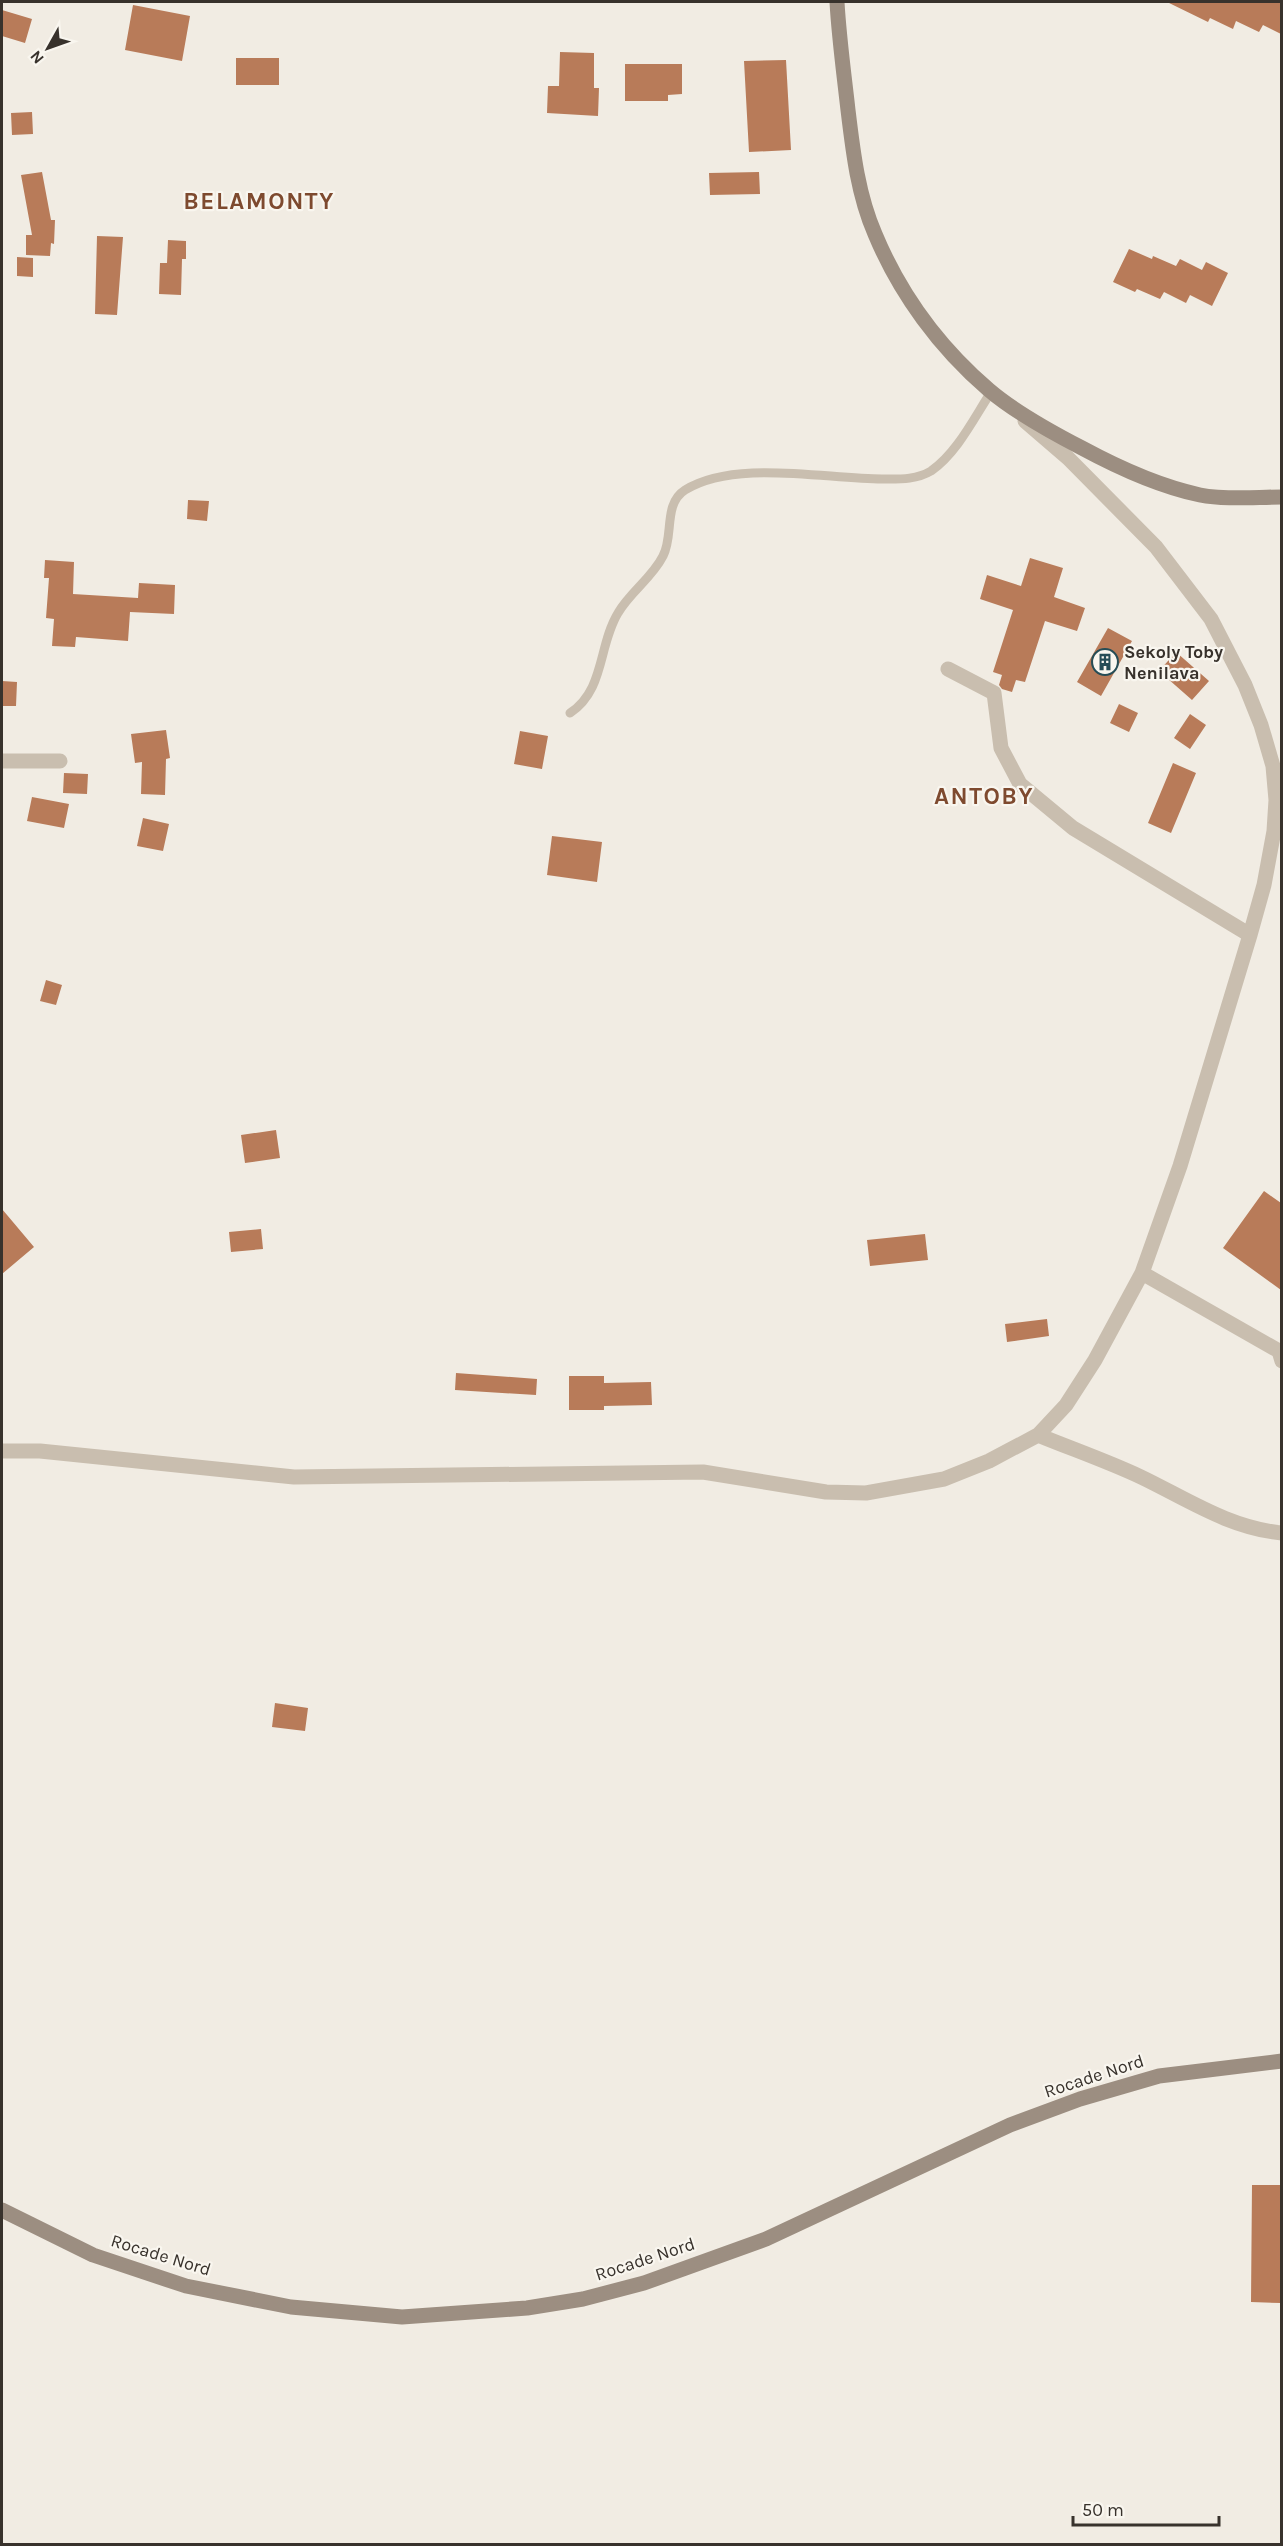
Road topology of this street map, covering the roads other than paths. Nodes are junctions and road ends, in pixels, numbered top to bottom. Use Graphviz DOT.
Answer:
graph roads {
  1 [pos="837,2"];
  2 [pos="991,392"];
  3 [pos="1281,497"];
  4 [pos="948,669"];
  5 [pos="570,713"];
  6 [pos="2,760"];
  7 [pos="60,761"];
  8 [pos="1250,935"];
  9 [pos="1142,1273"];
  10 [pos="1281,1361"];
  11 [pos="1038,1435"];
  12 [pos="2,1451"];
  13 [pos="1281,1533"];
  14 [pos="1281,2061"];
  15 [pos="2,2210"];
  1 -- 2 [label="main road"];
  2 -- 3 [label="main road"];
  2 -- 5 [label="lane"];
  2 -- 8 [label="street"];
  4 -- 8 [label="street"];
  6 -- 7 [label="street"];
  8 -- 9 [label="street"];
  9 -- 10 [label="street"];
  9 -- 11 [label="street"];
  11 -- 12 [label="street"];
  11 -- 13 [label="street"];
  14 -- 15 [label="main road, Rocade Nord"];
}
